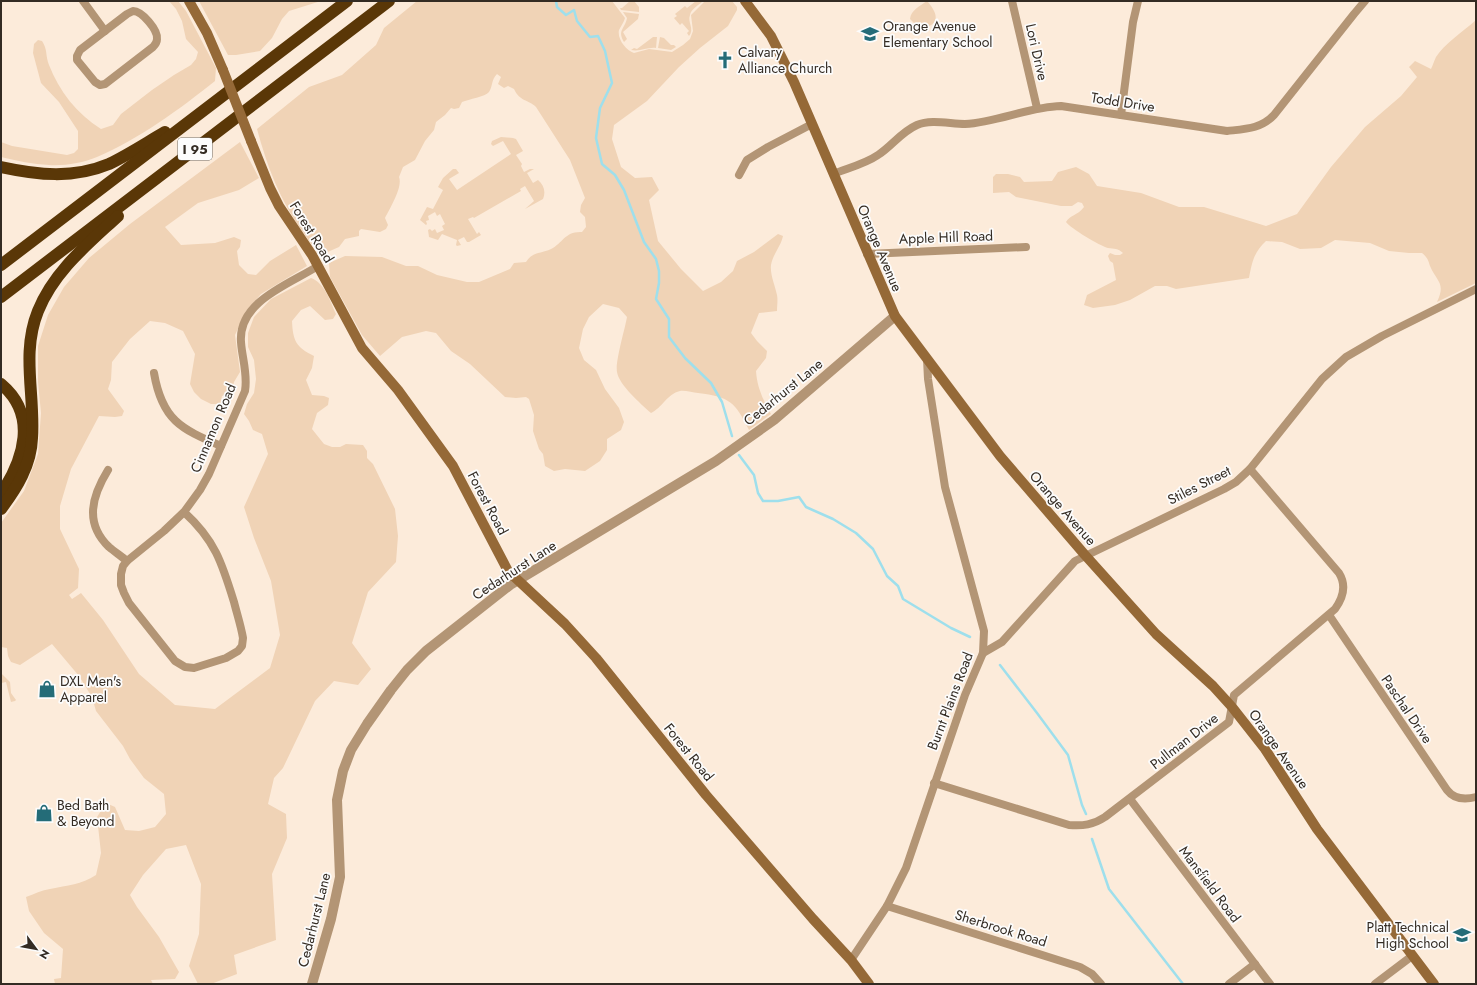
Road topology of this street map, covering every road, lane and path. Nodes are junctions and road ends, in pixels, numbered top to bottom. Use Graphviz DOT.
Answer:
graph roads {
  1 [pos="82,1"];
  2 [pos="188,1"];
  3 [pos="347,1"];
  4 [pos="389,1"];
  5 [pos="745,1"];
  6 [pos="1012,1"];
  7 [pos="1138,1"];
  8 [pos="1365,1"];
  9 [pos="105,30"];
  10 [pos="214,103"];
  11 [pos="1037,108"];
  12 [pos="1121,115"];
  13 [pos="812,124"];
  14 [pos="1,167"];
  15 [pos="172,167"];
  16 [pos="833,174"];
  17 [pos="739,175"];
  18 [pos="1026,247"];
  19 [pos="867,254"];
  20 [pos="1,265"];
  21 [pos="318,266"];
  22 [pos="1476,288"];
  23 [pos="1,297"];
  24 [pos="894,316"];
  25 [pos="927,359"];
  26 [pos="154,373"];
  27 [pos="1,384"];
  28 [pos="221,446"];
  29 [pos="1250,469"];
  30 [pos="108,470"];
  31 [pos="1,494"];
  32 [pos="1,509"];
  33 [pos="184,512"];
  34 [pos="1085,555"];
  35 [pos="127,561"];
  36 [pos="518,581"];
  37 [pos="1329,615"];
  38 [pos="983,653"];
  39 [pos="1232,707"];
  40 [pos="934,783"];
  41 [pos="1476,797"];
  42 [pos="1130,799"];
  43 [pos="887,906"];
  44 [pos="1412,956"];
  45 [pos="851,960"];
  46 [pos="1255,964"];
  47 [pos="312,984"];
  48 [pos="868,984"];
  49 [pos="1101,984"];
  50 [pos="1229,984"];
  51 [pos="1270,984"];
  52 [pos="1375,984"];
  53 [pos="1434,984"];
  1 -- 9 [label="street"];
  2 -- 21 [label="main road, Forest Road, bridge"];
  3 -- 10 [label="highway, I 95"];
  4 -- 15 [label="highway, I 95"];
  5 -- 13 [label="main road, Orange Avenue"];
  6 -- 11 [label="street, Lori Drive"];
  7 -- 12 [label="street"];
  8 -- 12 [label="street, Todd Drive"];
  9 -- 9 [label="street"];
  10 -- 14 [label="highway"];
  10 -- 20 [label="highway, I 95"];
  11 -- 12 [label="street, Todd Drive"];
  11 -- 16 [label="street, Todd Drive"];
  13 -- 16 [label="main road, Orange Avenue"];
  13 -- 17 [label="street"];
  15 -- 23 [label="highway, I 95"];
  15 -- 32 [label="highway"];
  16 -- 19 [label="main road, Orange Avenue"];
  18 -- 19 [label="street, Apple Hill Road"];
  19 -- 24 [label="main road, Orange Avenue"];
  21 -- 28 [label="street, Cinnamon Road"];
  21 -- 36 [label="main road, Forest Road"];
  22 -- 29 [label="street, Stiles Street"];
  24 -- 25 [label="main road, Orange Avenue"];
  24 -- 36 [label="street, Cedarhurst Lane"];
  25 -- 34 [label="main road, Orange Avenue"];
  25 -- 38 [label="street, Burnt Plains Road"];
  26 -- 28 [label="street"];
  27 -- 31 [label="highway"];
  28 -- 33 [label="street, Cinnamon Road"];
  29 -- 34 [label="street, Stiles Street"];
  29 -- 37 [label="street, Pullman Drive"];
  30 -- 35 [label="street"];
  33 -- 35 [label="street, Cinnamon Road"];
  33 -- 35 [label="street"];
  34 -- 38 [label="street, Stiles Street"];
  34 -- 39 [label="main road, Orange Avenue"];
  36 -- 45 [label="main road, Forest Road"];
  36 -- 47 [label="street, Cedarhurst Lane"];
  37 -- 39 [label="street, Pullman Drive"];
  37 -- 41 [label="street, Paschal Drive"];
  38 -- 40 [label="street, Burnt Plains Road"];
  39 -- 42 [label="street, Pullman Drive"];
  39 -- 44 [label="main road, Orange Avenue"];
  40 -- 42 [label="street, Pullman Drive"];
  40 -- 43 [label="street, Burnt Plains Road"];
  42 -- 46 [label="street, Mansfield Road"];
  43 -- 45 [label="street, Burnt Plains Road"];
  43 -- 49 [label="street, Sherbrook Road"];
  44 -- 52 [label="street"];
  44 -- 53 [label="main road, Orange Avenue"];
  45 -- 48 [label="main road"];
  46 -- 50 [label="street"];
  46 -- 51 [label="street, Mansfield Road"];
}
